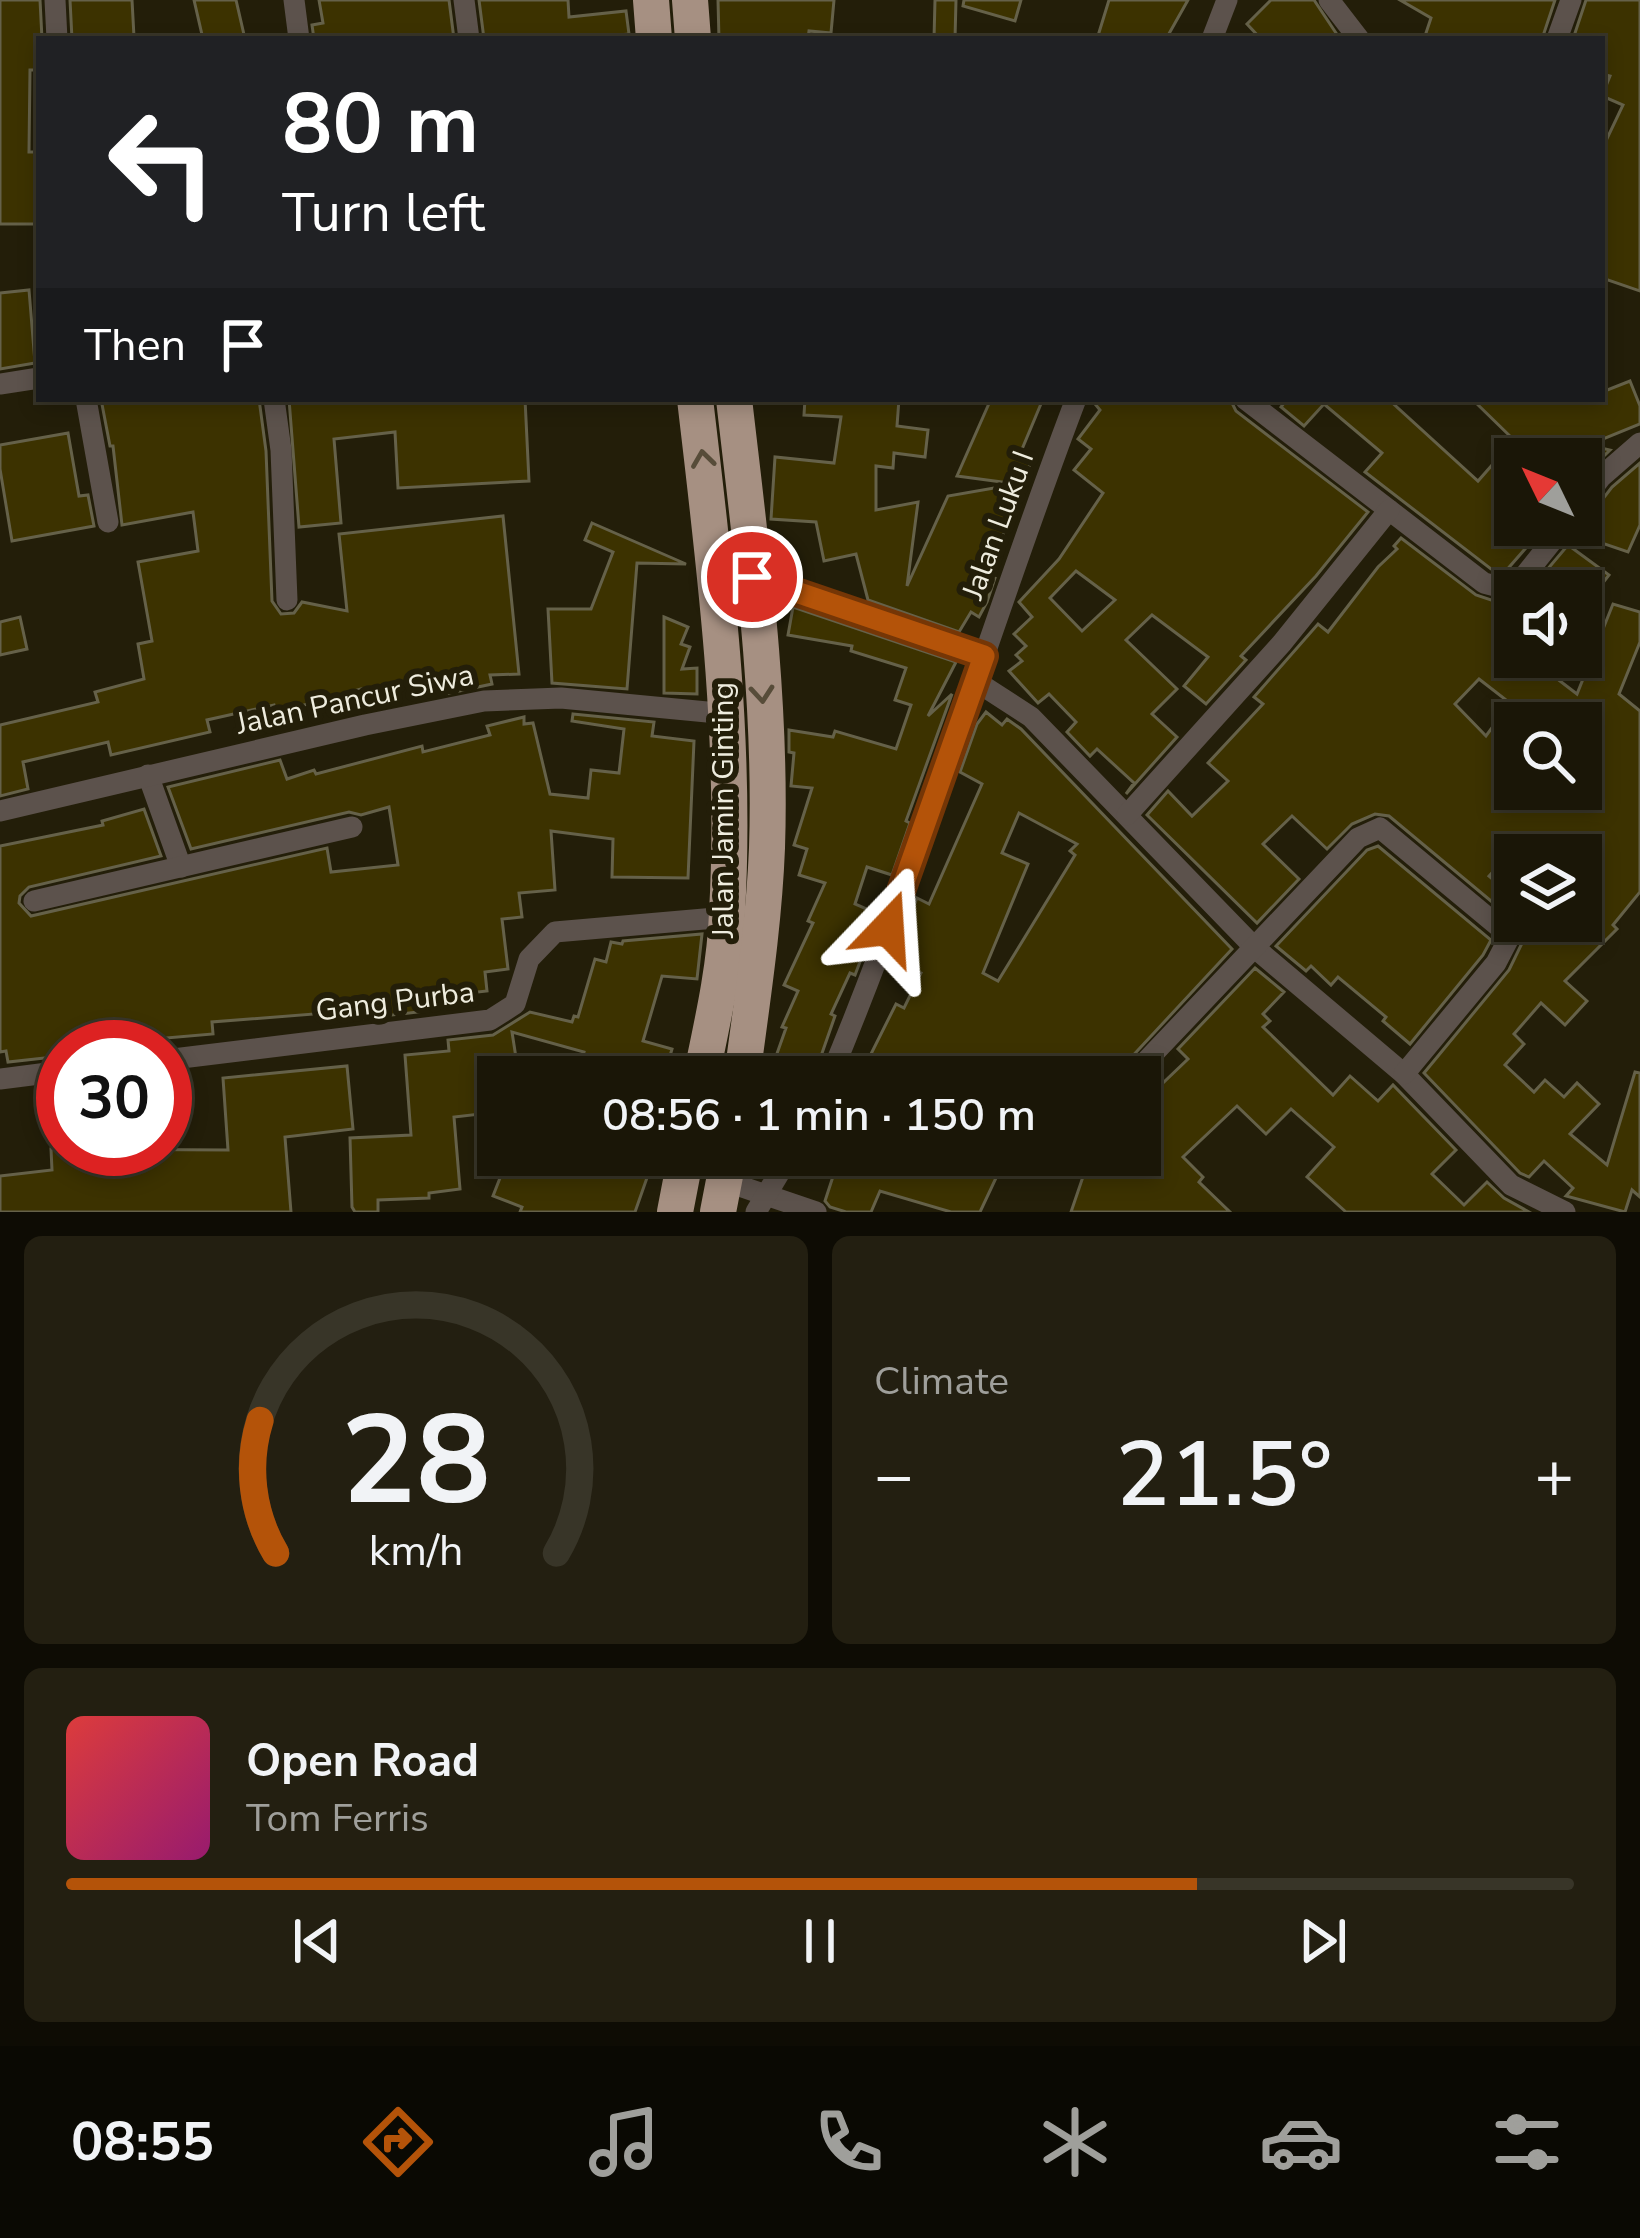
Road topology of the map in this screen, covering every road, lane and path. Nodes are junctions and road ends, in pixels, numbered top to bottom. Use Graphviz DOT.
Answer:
graph roads {
  1 [pos="56,0"];
  2 [pos="294,0"];
  3 [pos="464,0"];
  4 [pos="651,0"];
  5 [pos="690,0"];
  6 [pos="1227,0"];
  7 [pos="1329,0"];
  8 [pos="1570,0"];
  9 [pos="57,36"];
  10 [pos="299,36"];
  11 [pos="469,36"];
  12 [pos="655,36"];
  13 [pos="693,36"];
  14 [pos="1213,36"];
  15 [pos="1357,36"];
  16 [pos="1558,36"];
  17 [pos="36,378"];
  18 [pos="0,384"];
  19 [pos="87,402"];
  20 [pos="274,402"];
  21 [pos="695,402"];
  22 [pos="734,402"];
  23 [pos="1075,402"];
  24 [pos="1249,402"];
  25 [pos="1640,443"];
  26 [pos="1602,476"];
  27 [pos="1390,510"];
  28 [pos="108,522"];
  29 [pos="1548,546"];
  30 [pos="752,577"];
  31 [pos="287,600"];
  32 [pos="984,656"];
  33 [pos="977,682"];
  34 [pos="728,714"];
  35 [pos="148,775"];
  36 [pos="0,811"];
  37 [pos="1126,815"];
  38 [pos="352,827"];
  39 [pos="181,867"];
  40 [pos="34,902"];
  41 [pos="728,916"];
  42 [pos="1255,948"];
  43 [pos="705,1056"];
  44 [pos="745,1056"];
  45 [pos="838,1056"];
  46 [pos="1151,1056"];
  47 [pos="192,1057"];
  48 [pos="36,1074"];
  49 [pos="1404,1074"];
  50 [pos="0,1078"];
  51 [pos="682,1176"];
  52 [pos="777,1176"];
  53 [pos="724,1183"];
  54 [pos="761,1203"];
  55 [pos="674,1212"];
  56 [pos="816,1212"];
  57 [pos="1565,1212"];
  1 -- 9 [label="street"];
  2 -- 10 [label="street"];
  3 -- 11 [label="street"];
  4 -- 12 [label="highway"];
  5 -- 13 [label="highway"];
  6 -- 14 [label="street"];
  7 -- 15 [label="street"];
  8 -- 16 [label="street"];
  17 -- 18 [label="street"];
  19 -- 28 [label="street"];
  20 -- 31 [label="street"];
  34 -- 21 [label="highway, Jalan Jamin Ginting, one-way"];
  22 -- 30 [label="highway, Jalan Jamin Ginting"];
  23 -- 32 [label="street, Jalan Luku I"];
  24 -- 27 [label="street"];
  25 -- 26 [label="street"];
  27 -- 29 [label="street"];
  27 -- 37 [label="street"];
  30 -- 32 [label="street"];
  30 -- 44 [label="highway, Jalan Jamin Ginting, one-way"];
  32 -- 33 [label="street, Jalan Luku I"];
  33 -- 37 [label="street"];
  33 -- 45 [label="street, Jalan Luku I"];
  34 -- 35 [label="street, Jalan Pancur Siwa"];
  34 -- 41 [label="highway, Jalan Jamin Ginting"];
  35 -- 36 [label="street, Jalan Pancur Siwa"];
  35 -- 39 [label="street"];
  37 -- 42 [label="street"];
  38 -- 39 [label="street"];
  39 -- 40 [label="street"];
  41 -- 43 [label="highway, Jalan Jamin Ginting"];
  41 -- 47 [label="street, Gang Purba"];
  42 -- 46 [label="street"];
  42 -- 49 [label="street"];
  42 -- 49 [label="street"];
  48 -- 50 [label="street"];
  49 -- 57 [label="street"];
  51 -- 55 [label="highway"];
  52 -- 54 [label="street"];
  53 -- 54 [label="street"];
  54 -- 56 [label="street"];
}
